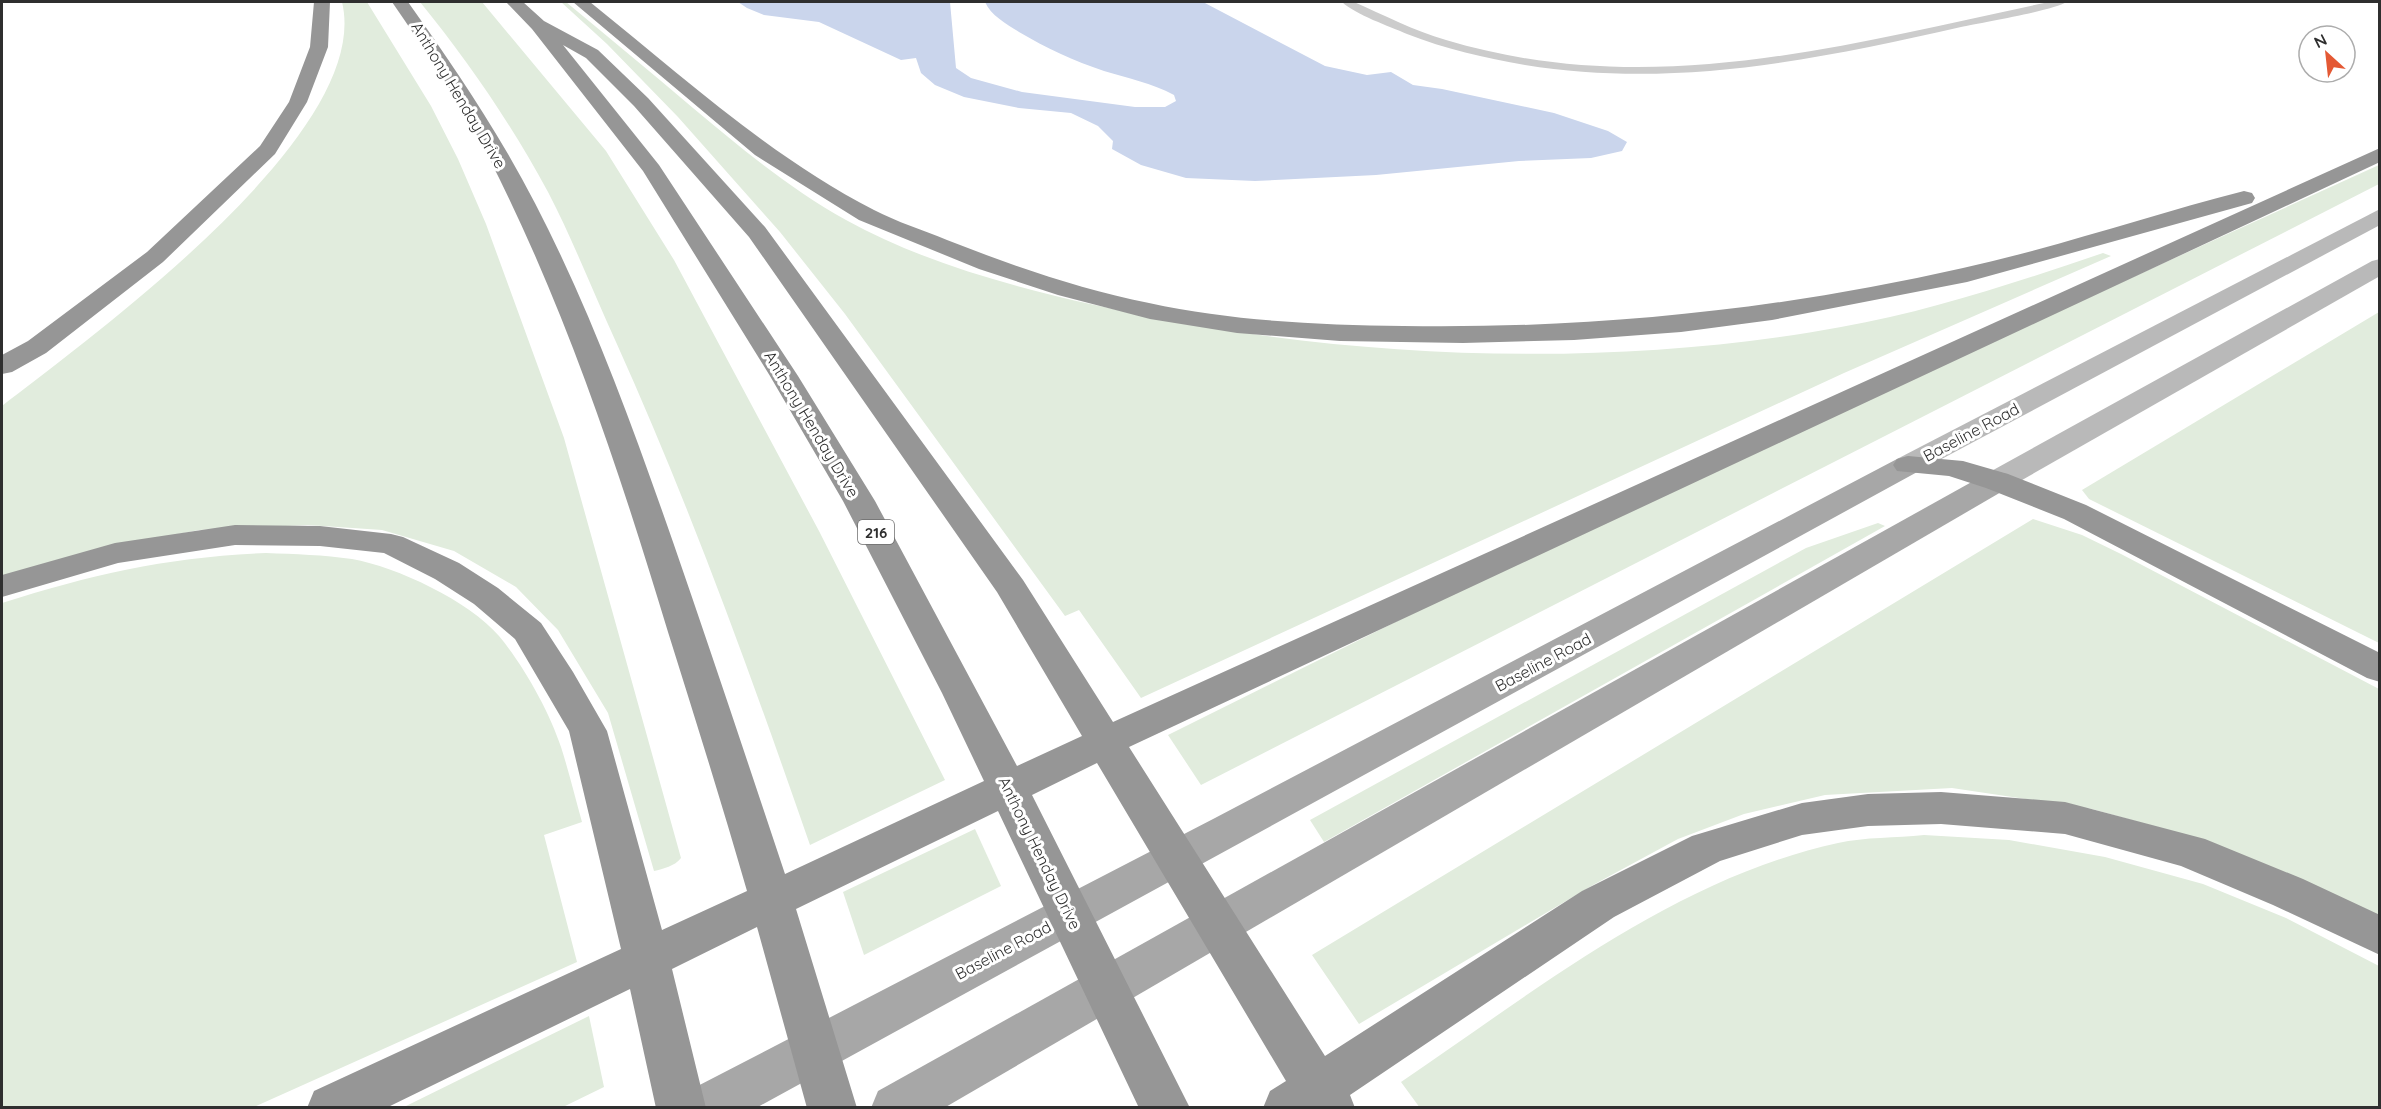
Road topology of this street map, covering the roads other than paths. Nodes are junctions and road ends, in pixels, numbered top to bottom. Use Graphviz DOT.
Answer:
graph roads {
  1 [pos="322,2"];
  2 [pos="400,2"];
  3 [pos="514,2"];
  4 [pos="581,2"];
  5 [pos="1347,2"];
  6 [pos="2061,2"];
  7 [pos="538,25"];
  8 [pos="2379,154"];
  9 [pos="2341,170"];
  10 [pos="2379,216"];
  11 [pos="2379,266"];
  12 [pos="37,347"];
  13 [pos="2,366"];
  14 [pos="2,386"];
  15 [pos="1908,465"];
  16 [pos="1997,482"];
  17 [pos="2,586"];
  18 [pos="2379,669"];
  19 [pos="2379,936"];
  20 [pos="332,1107"];
  21 [pos="681,1107"];
  22 [pos="706,1107"];
  23 [pos="832,1107"];
  24 [pos="896,1107"];
  25 [pos="1165,1107"];
  26 [pos="1288,1107"];
  27 [pos="1330,1107"];
  1 -- 12 [label="highway"];
  2 -- 23 [label="highway, Anthony Henday Drive"];
  3 -- 7 [label="highway, Anthony Henday Drive / 216"];
  4 -- 9 [label="highway"];
  5 -- 6 [label="lane"];
  7 -- 25 [label="highway, Anthony Henday Drive / 216"];
  7 -- 27 [label="highway"];
  8 -- 9 [label="highway"];
  9 -- 20 [label="highway"];
  10 -- 15 [label="main road, Baseline Road"];
  11 -- 16 [label="main road"];
  12 -- 13 [label="highway"];
  12 -- 14 [label="highway"];
  15 -- 16 [label="highway"];
  15 -- 22 [label="main road, Baseline Road"];
  16 -- 18 [label="highway"];
  16 -- 24 [label="main road"];
  17 -- 21 [label="highway"];
  19 -- 26 [label="highway"];
}
